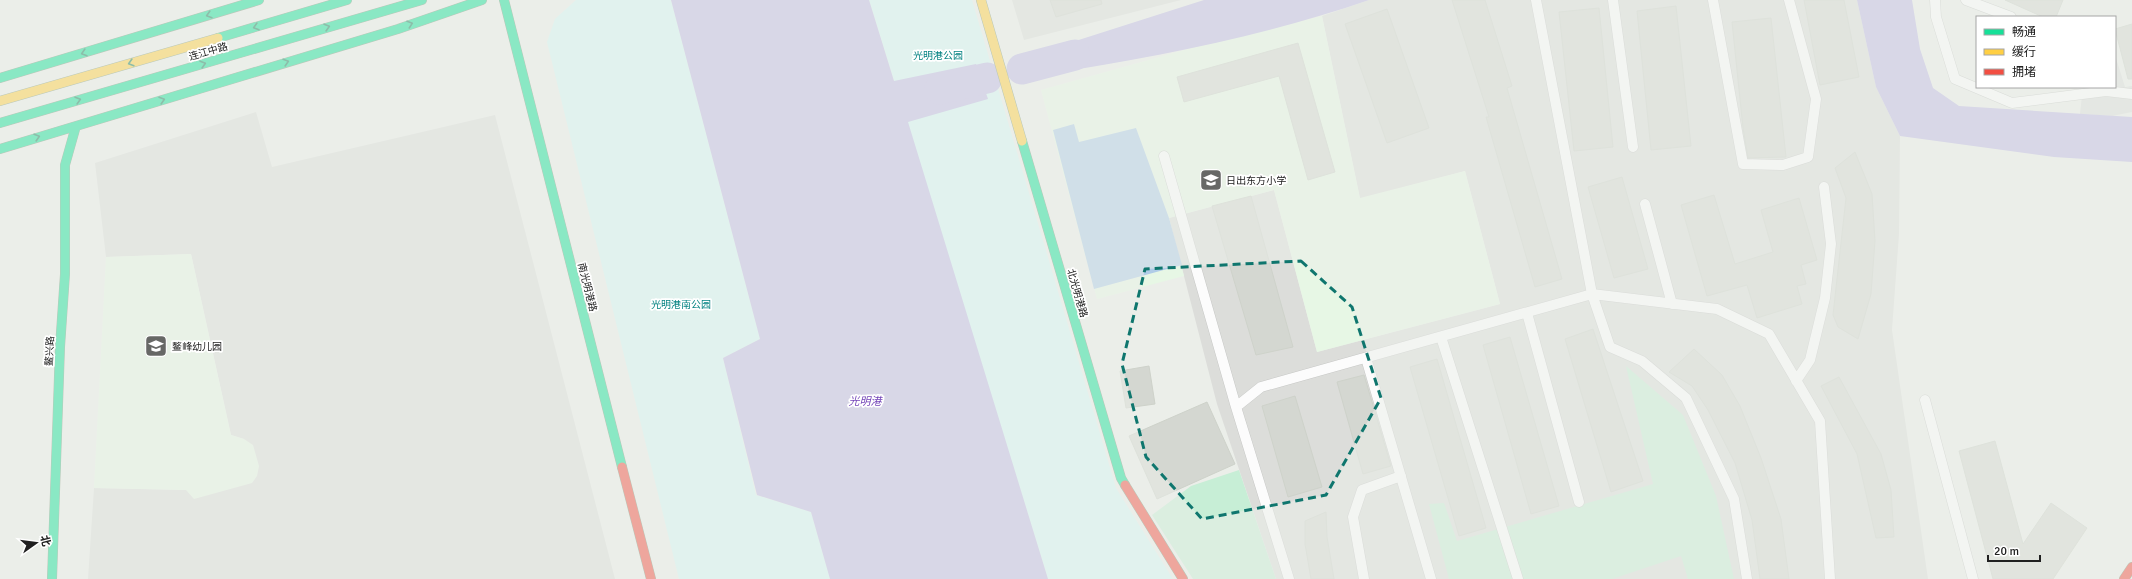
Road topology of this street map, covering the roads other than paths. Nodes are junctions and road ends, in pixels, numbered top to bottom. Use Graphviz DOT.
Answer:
graph roads {
  1 [pos="259,0"];
  2 [pos="347,0"];
  3 [pos="422,0"];
  4 [pos="482,0"];
  5 [pos="504,0"];
  6 [pos="981,0"];
  7 [pos="1536,0"];
  8 [pos="1540,0"];
  9 [pos="1613,0"];
  10 [pos="1713,0"];
  11 [pos="1789,0"];
  12 [pos="1935,0"];
  13 [pos="1966,0"];
  14 [pos="2008,16"];
  15 [pos="0,78"];
  16 [pos="1976,88"];
  17 [pos="1976,88"];
  18 [pos="2106,89"];
  19 [pos="2132,94"];
  20 [pos="0,101"];
  21 [pos="0,123"];
  22 [pos="76,126"];
  23 [pos="1633,147"];
  24 [pos="0,149"];
  25 [pos="1164,156"];
  26 [pos="1824,187"];
  27 [pos="1645,204"];
  28 [pos="1592,294"];
  29 [pos="1672,304"];
  30 [pos="1527,313"];
  31 [pos="1441,337"];
  32 [pos="1366,358"];
  33 [pos="1796,381"];
  34 [pos="1925,400"];
  35 [pos="1236,407"];
  36 [pos="1400,476"];
  37 [pos="1579,502"];
  38 [pos="2132,567"];
  39 [pos="52,579"];
  40 [pos="651,579"];
  41 [pos="1183,579"];
  42 [pos="1289,579"];
  43 [pos="1364,579"];
  44 [pos="1431,579"];
  45 [pos="1518,579"];
  46 [pos="1747,579"];
  47 [pos="1830,579"];
  48 [pos="1973,579"];
  49 [pos="2124,579"];
  1 -- 15 [label="main road, one-way"];
  2 -- 20 [label="main road, 连江中路, one-way"];
  21 -- 3 [label="main road, 连江中路, one-way"];
  22 -- 4 [label="main road, one-way"];
  5 -- 40 [label="main road, 南光明港路"];
  6 -- 41 [label="main road, 北光明港路"];
  7 -- 8 [label="lane"];
  7 -- 28 [label="lane"];
  9 -- 23 [label="lane"];
  10 -- 11 [label="lane"];
  12 -- 16 [label="lane"];
  13 -- 14 [label="lane"];
  17 -- 18 [label="lane"];
  18 -- 19 [label="lane"];
  24 -- 22 [label="main road, one-way"];
  22 -- 39 [label="main road, 鳌兴路"];
  25 -- 35 [label="lane"];
  26 -- 33 [label="lane"];
  27 -- 29 [label="lane"];
  28 -- 29 [label="lane"];
  28 -- 30 [label="lane"];
  28 -- 46 [label="lane"];
  29 -- 33 [label="lane"];
  30 -- 31 [label="lane"];
  30 -- 37 [label="lane"];
  31 -- 32 [label="lane"];
  31 -- 45 [label="lane"];
  32 -- 35 [label="lane"];
  32 -- 36 [label="lane"];
  33 -- 47 [label="lane"];
  34 -- 48 [label="lane"];
  35 -- 42 [label="lane"];
  36 -- 43 [label="lane"];
  36 -- 44 [label="lane"];
  38 -- 49 [label="main road"];
}
